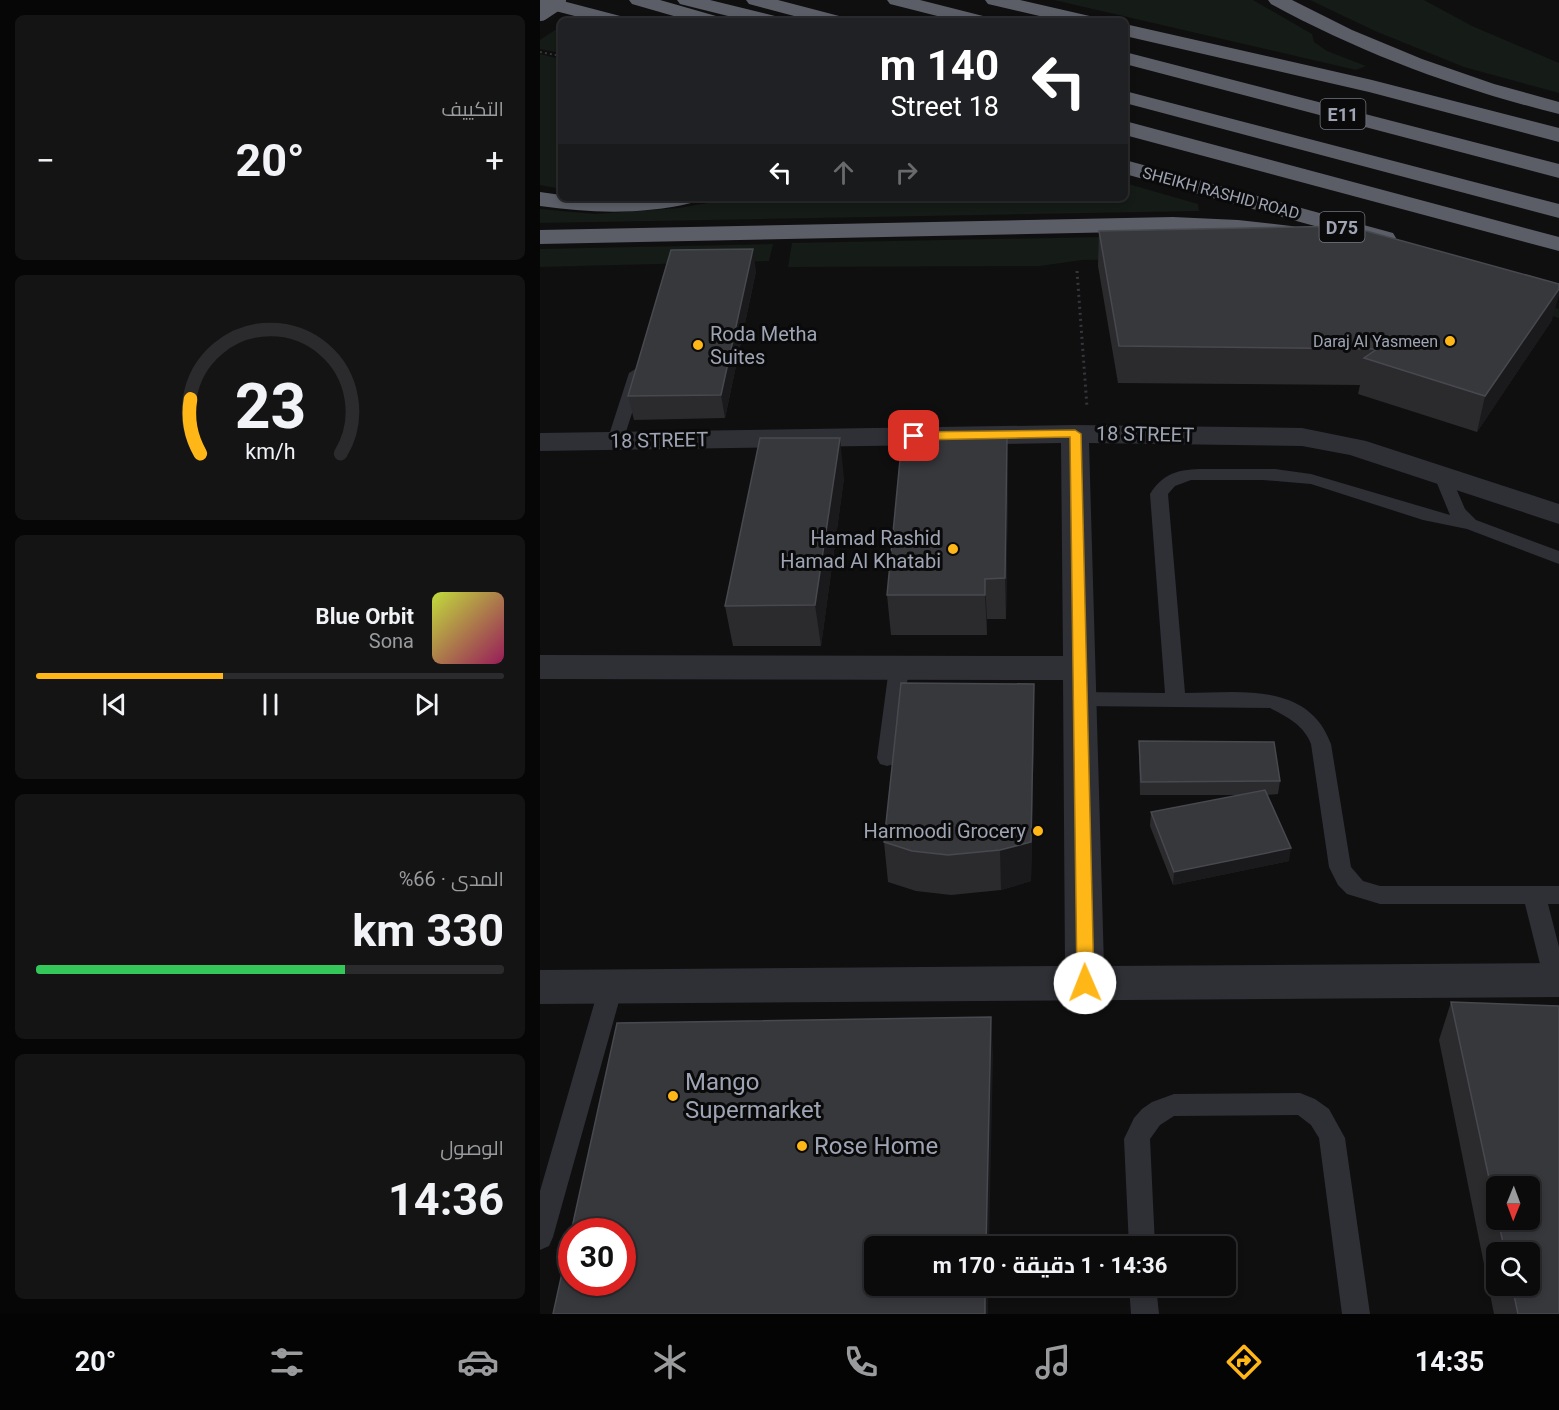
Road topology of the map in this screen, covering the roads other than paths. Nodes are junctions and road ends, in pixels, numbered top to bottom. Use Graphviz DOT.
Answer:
graph roads {
  1 [pos="555,0"];
  2 [pos="639,0"];
  3 [pos="687,0"];
  4 [pos="756,0"];
  5 [pos="897,0"];
  6 [pos="994,0"];
  7 [pos="1278,0"];
  8 [pos="540,1"];
  9 [pos="540,10"];
  10 [pos="605,18"];
  11 [pos="701,18"];
  12 [pos="760,18"];
  13 [pos="825,18"];
  14 [pos="968,18"];
  15 [pos="1074,18"];
  16 [pos="1128,31"];
  17 [pos="1128,59"];
  18 [pos="1128,98"];
  19 [pos="1434,102"];
  20 [pos="1128,106"];
  21 [pos="1559,108"];
  22 [pos="1212,120"];
  23 [pos="1128,129"];
  24 [pos="1559,129"];
  25 [pos="1559,135"];
  26 [pos="1128,149"];
  27 [pos="1128,168"];
  28 [pos="1559,171"];
  29 [pos="540,199"];
  30 [pos="558,201"];
  31 [pos="563,201"];
  32 [pos="658,201"];
  33 [pos="1559,211"];
  34 [pos="540,237"];
  35 [pos="1559,244"];
  36 [pos="1559,259"];
  37 [pos="640,362"];
  38 [pos="1075,434"];
  39 [pos="615,441"];
  40 [pos="540,442"];
  41 [pos="1443,476"];
  42 [pos="1559,514"];
  43 [pos="1470,525"];
  44 [pos="1559,558"];
  45 [pos="540,667"];
  46 [pos="899,668"];
  47 [pos="1079,683"];
  48 [pos="1176,700"];
  49 [pos="886,758"];
  50 [pos="1534,895"];
  51 [pos="1559,895"];
  52 [pos="1558,980"];
  53 [pos="1085,983"];
  54 [pos="540,987"];
  55 [pos="611,987"];
  56 [pos="1142,1236"];
  57 [pos="540,1237"];
  58 [pos="1144,1296"];
  59 [pos="1145,1314"];
  60 [pos="1356,1314"];
  1 -- 9 [label="highway, bridge"];
  2 -- 11 [label="highway"];
  3 -- 12 [label="highway"];
  4 -- 13 [label="highway"];
  5 -- 14 [label="highway"];
  6 -- 15 [label="highway"];
  7 -- 21 [label="highway"];
  8 -- 10 [label="highway"];
  16 -- 19 [label="highway"];
  17 -- 28 [label="highway, E11"];
  18 -- 22 [label="highway, E11"];
  19 -- 24 [label="highway"];
  19 -- 25 [label="highway"];
  20 -- 22 [label="highway"];
  22 -- 33 [label="highway, E11"];
  23 -- 35 [label="highway"];
  26 -- 36 [label="highway"];
  27 -- 34 [label="highway, SHEIKH RASHID ROAD / D75"];
  29 -- 30 [label="highway"];
  31 -- 32 [label="highway"];
  37 -- 39 [label="lane"];
  38 -- 39 [label="street, 18 STREET"];
  38 -- 41 [label="street, 18 STREET"];
  38 -- 47 [label="street"];
  39 -- 40 [label="street, 18 STREET"];
  41 -- 42 [label="street, 18 STREET"];
  41 -- 43 [label="lane"];
  43 -- 44 [label="lane"];
  43 -- 48 [label="lane"];
  45 -- 46 [label="street"];
  46 -- 47 [label="street"];
  46 -- 49 [label="lane"];
  47 -- 48 [label="lane"];
  47 -- 53 [label="street"];
  48 -- 50 [label="lane"];
  50 -- 51 [label="lane"];
  50 -- 52 [label="lane"];
  52 -- 53 [label="street"];
  53 -- 55 [label="street"];
  54 -- 55 [label="street"];
  55 -- 57 [label="lane"];
  56 -- 60 [label="lane"];
  58 -- 59 [label="lane"];
}
